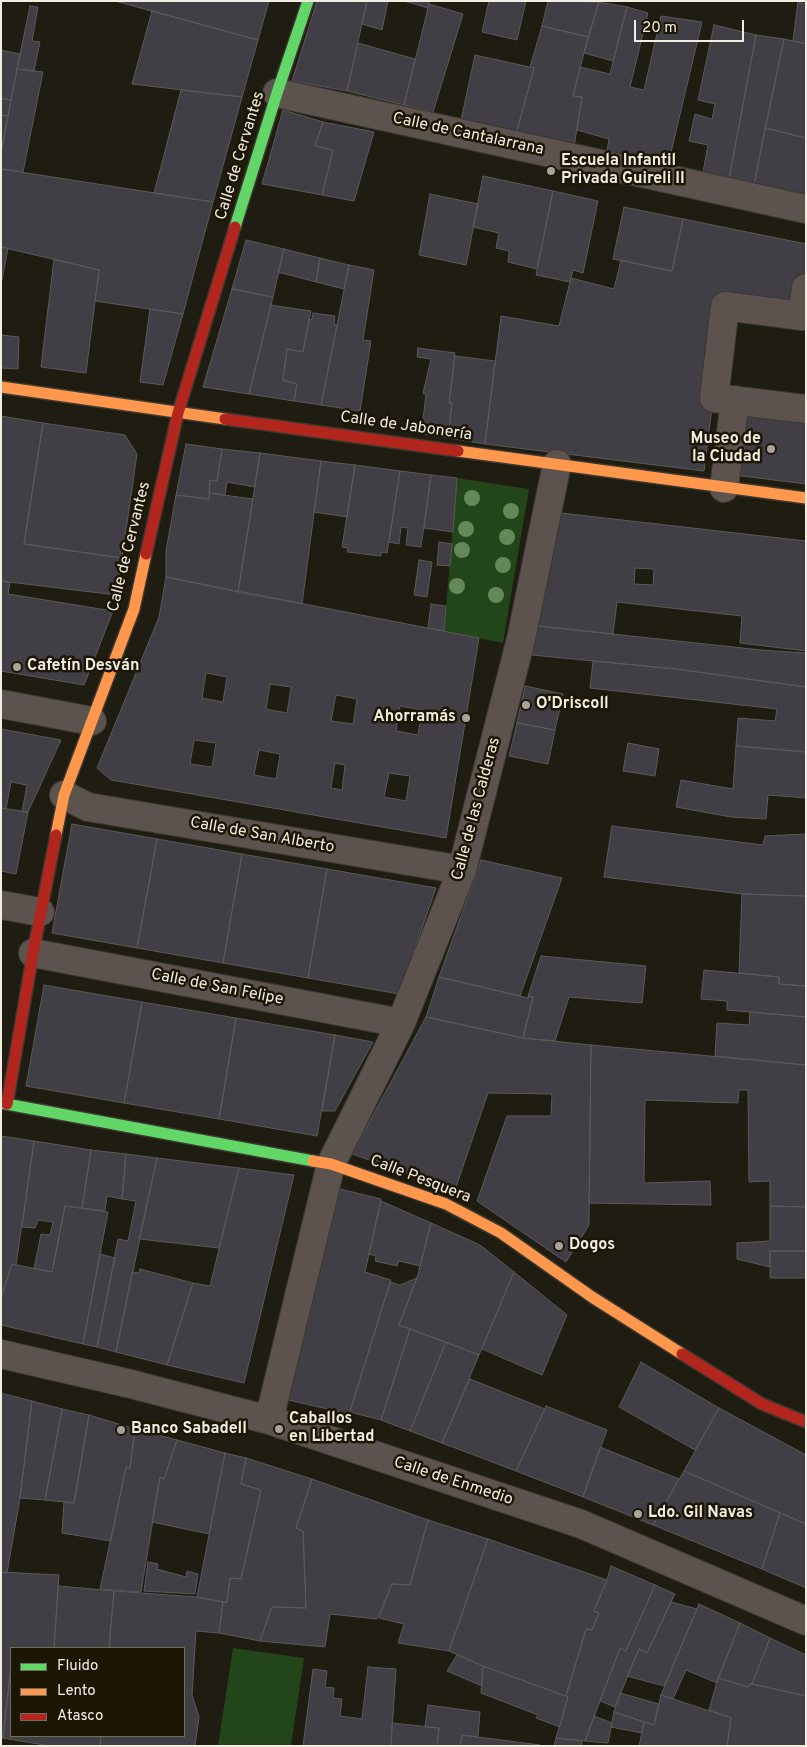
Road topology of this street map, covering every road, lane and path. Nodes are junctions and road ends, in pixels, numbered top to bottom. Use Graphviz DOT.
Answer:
graph roads {
  1 [pos="308,1"];
  2 [pos="277,93"];
  3 [pos="806,209"];
  4 [pos="806,288"];
  5 [pos="1,387"];
  6 [pos="735,400"];
  7 [pos="806,409"];
  8 [pos="178,413"];
  9 [pos="557,464"];
  10 [pos="724,488"];
  11 [pos="806,498"];
  12 [pos="1,704"];
  13 [pos="92,721"];
  14 [pos="64,795"];
  15 [pos="462,870"];
  16 [pos="1,905"];
  17 [pos="40,912"];
  18 [pos="32,953"];
  19 [pos="401,1023"];
  20 [pos="4,1104"];
  21 [pos="332,1164"];
  22 [pos="1,1354"];
  23 [pos="269,1420"];
  24 [pos="806,1422"];
  25 [pos="806,1621"];
  1 -- 2 [label="street, Calle de Cervantes"];
  2 -- 3 [label="street, Calle de Cantalarrana"];
  2 -- 8 [label="street, Calle de Cervantes"];
  4 -- 6 [label="street"];
  5 -- 8 [label="street, Calle de Jabonería"];
  6 -- 7 [label="street"];
  6 -- 10 [label="street"];
  8 -- 9 [label="street, Calle de Jabonería"];
  8 -- 13 [label="street, Calle de Cervantes"];
  9 -- 10 [label="street, Calle de Jabonería"];
  9 -- 15 [label="street, Calle de las Calderas"];
  10 -- 11 [label="street, Calle de Jabonería"];
  12 -- 13 [label="street"];
  13 -- 14 [label="street, Calle de Cervantes"];
  14 -- 15 [label="street, Calle de San Alberto"];
  14 -- 17 [label="street, Calle de Cervantes"];
  15 -- 19 [label="street, Calle de las Calderas"];
  16 -- 17 [label="street"];
  17 -- 18 [label="street, Calle de Cervantes"];
  18 -- 19 [label="street, Calle de San Felipe"];
  18 -- 20 [label="street, Calle de Cervantes"];
  19 -- 21 [label="street, Calle de las Calderas"];
  20 -- 21 [label="street, Calle Pesquera"];
  21 -- 23 [label="street, Calle de las Calderas"];
  21 -- 24 [label="street, Calle Pesquera"];
  22 -- 23 [label="street, Calle de Enmedio"];
  23 -- 25 [label="street, Calle de Enmedio"];
}
